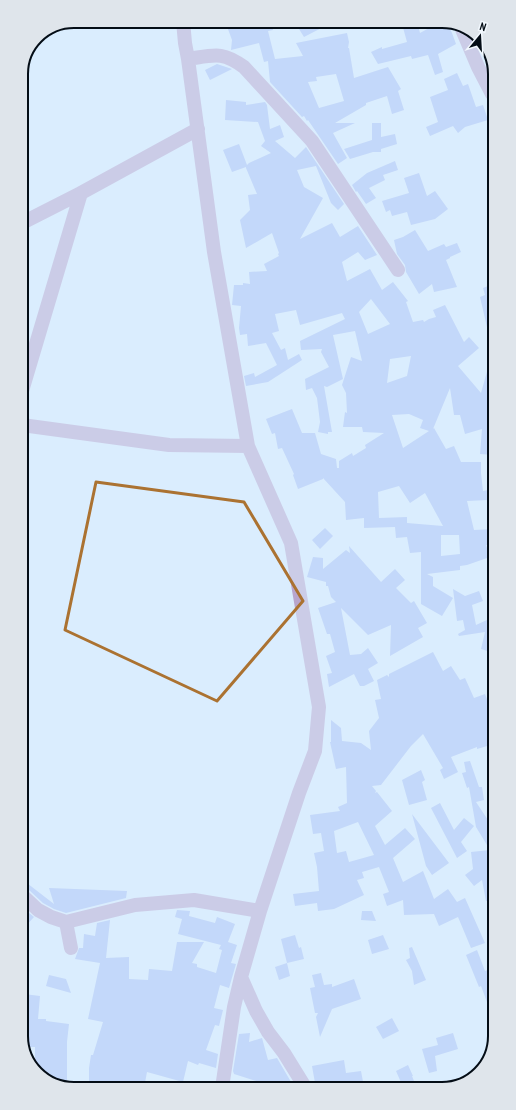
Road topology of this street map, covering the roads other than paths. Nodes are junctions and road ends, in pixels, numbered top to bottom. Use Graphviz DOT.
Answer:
graph roads {
  1 [pos="184,28"];
  2 [pos="473,56"];
  3 [pos="188,59"];
  4 [pos="488,86"];
  5 [pos="198,129"];
  6 [pos="81,193"];
  7 [pos="28,220"];
  8 [pos="398,270"];
  9 [pos="28,371"];
  10 [pos="28,426"];
  11 [pos="248,446"];
  12 [pos="28,901"];
  13 [pos="260,911"];
  14 [pos="66,922"];
  15 [pos="71,948"];
  16 [pos="241,977"];
  17 [pos="223,1082"];
  18 [pos="302,1082"];
  1 -- 3 [label="street"];
  2 -- 4 [label="street"];
  3 -- 5 [label="street"];
  3 -- 8 [label="street"];
  5 -- 6 [label="street"];
  5 -- 11 [label="street"];
  6 -- 7 [label="street"];
  6 -- 9 [label="street"];
  10 -- 11 [label="street"];
  11 -- 13 [label="street"];
  12 -- 14 [label="street"];
  13 -- 14 [label="street"];
  13 -- 16 [label="street"];
  14 -- 15 [label="street"];
  16 -- 17 [label="street"];
  16 -- 18 [label="street"];
}
